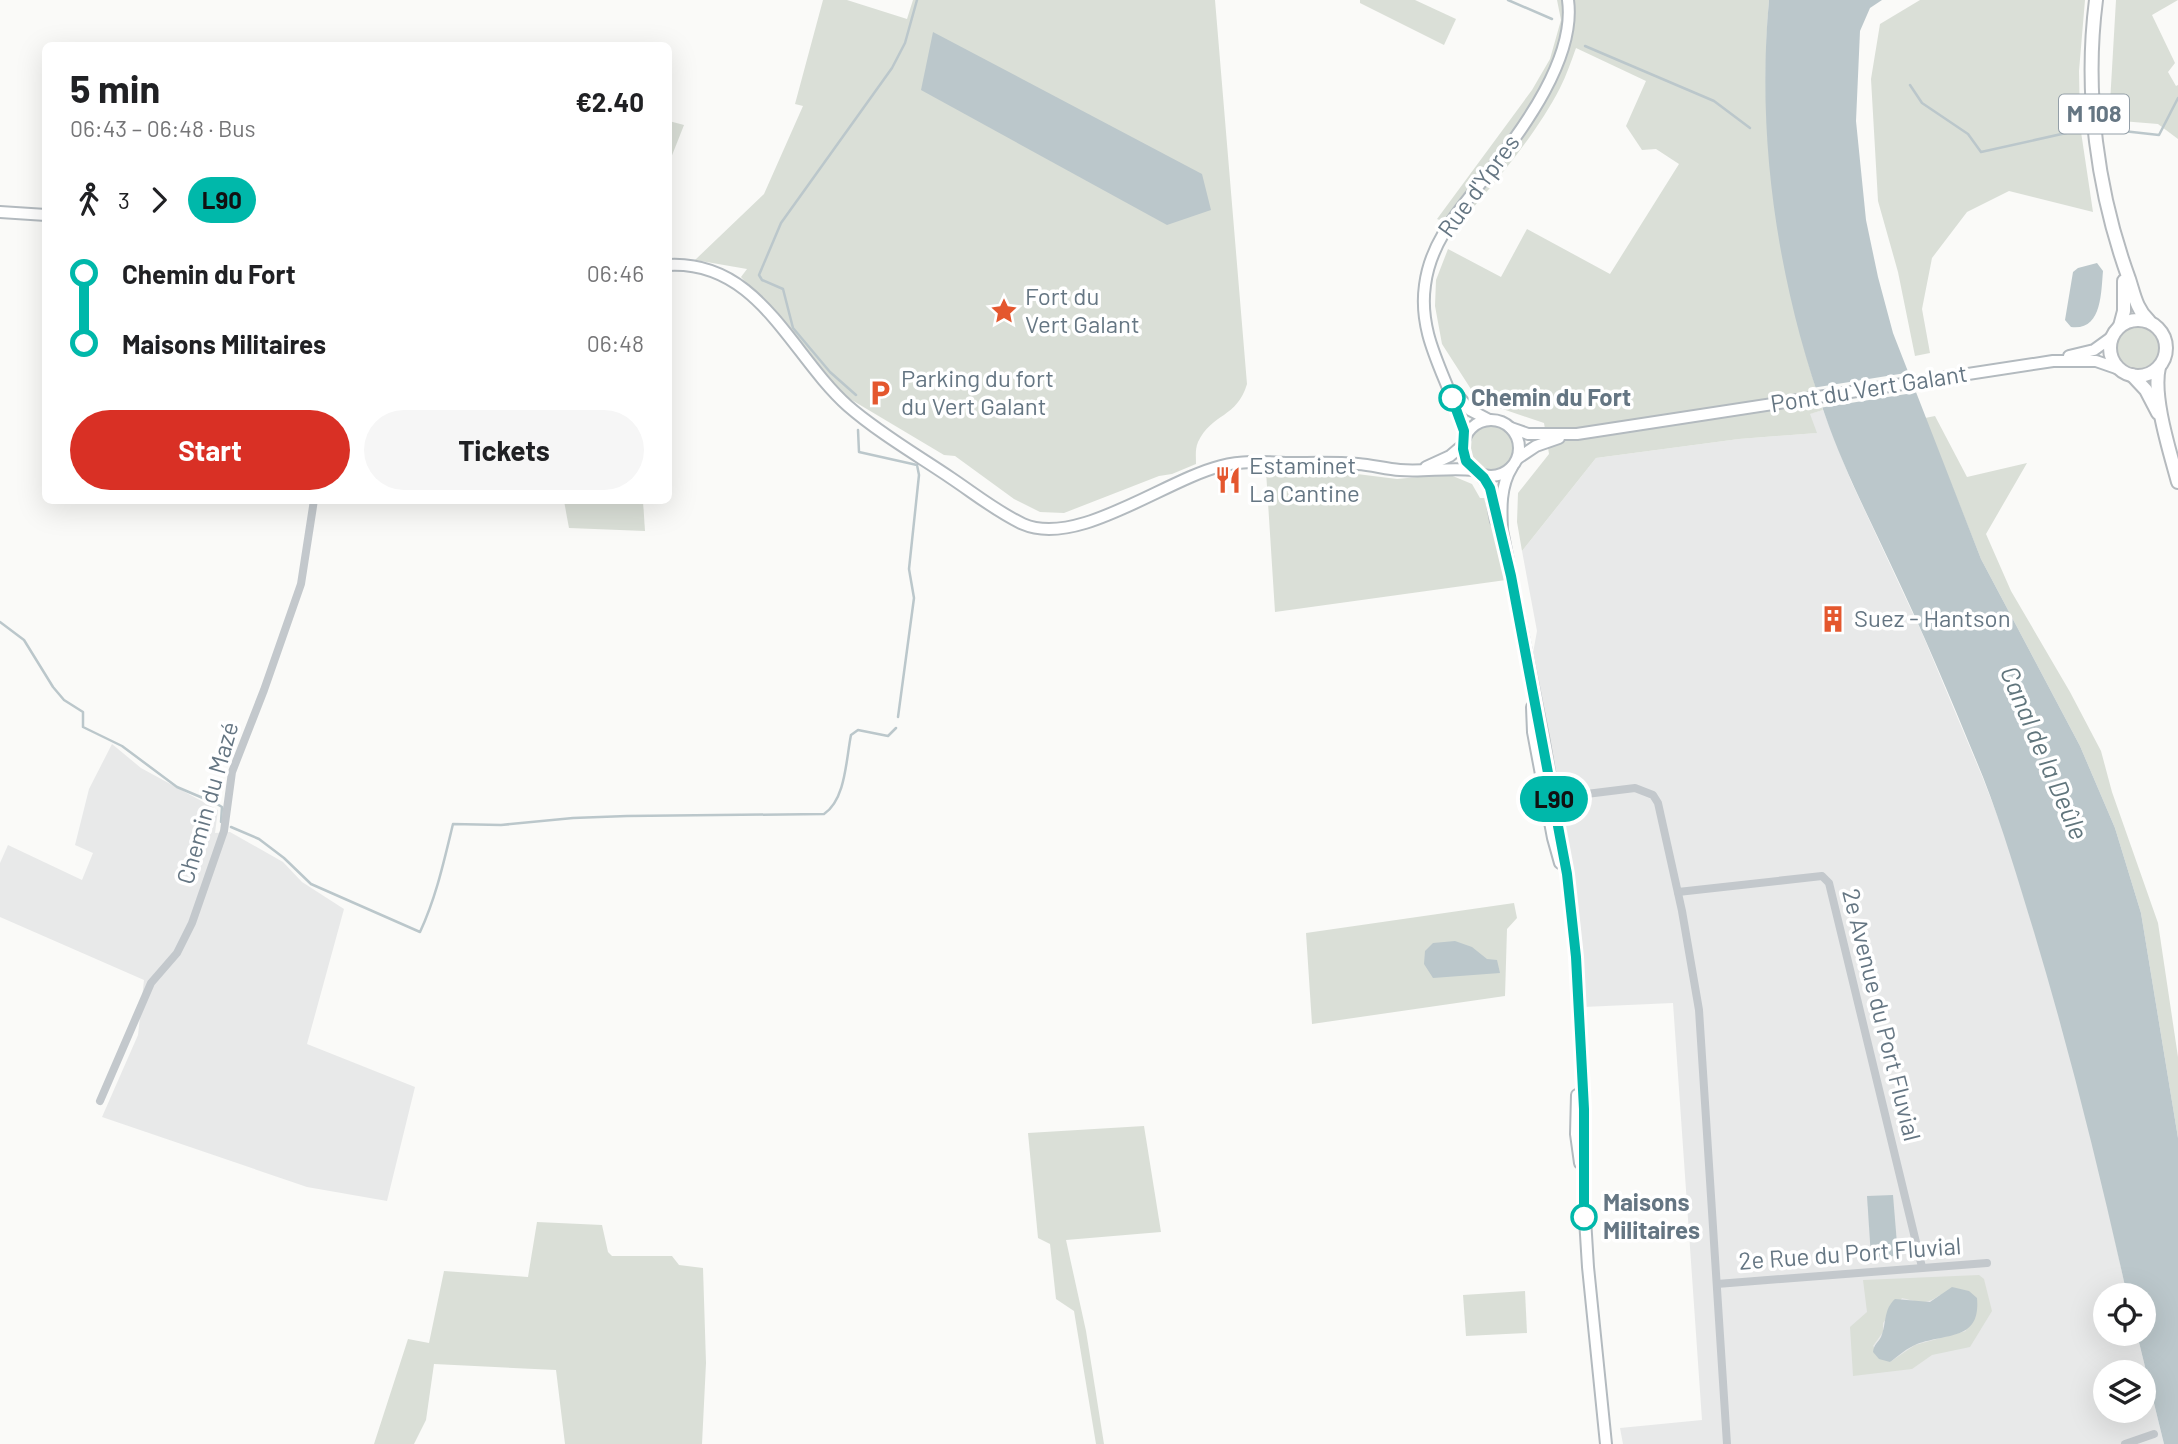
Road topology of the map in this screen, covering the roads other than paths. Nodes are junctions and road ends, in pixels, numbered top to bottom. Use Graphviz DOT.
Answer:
graph roads {
  1 [pos="1568,0"];
  2 [pos="2096,0"];
  3 [pos="0,212"];
  4 [pos="42,215"];
  5 [pos="2122,260"];
  6 [pos="672,265"];
  7 [pos="2149,321"];
  8 [pos="2120,326"];
  9 [pos="2112,337"];
  10 [pos="2053,361"];
  11 [pos="2159,367"];
  12 [pos="2119,369"];
  13 [pos="2132,375"];
  14 [pos="1445,379"];
  15 [pos="1492,420"];
  16 [pos="1511,429"];
  17 [pos="2165,430"];
  18 [pos="1577,434"];
  19 [pos="1464,441"];
  20 [pos="1515,463"];
  21 [pos="1413,470"];
  22 [pos="1477,472"];
  23 [pos="2178,482"];
  24 [pos="314,504"];
  25 [pos="1507,557"];
  26 [pos="1531,679"];
  27 [pos="1554,799"];
  28 [pos="1678,892"];
  29 [pos="1568,893"];
  30 [pos="100,1101"];
  31 [pos="1987,1263"];
  32 [pos="1922,1267"];
  33 [pos="1717,1284"];
  34 [pos="2154,1434"];
  35 [pos="1607,1444"];
  36 [pos="1727,1444"];
  37 [pos="2125,1444"];
  1 -- 14 [label="main road, Rue d'Ypres"];
  2 -- 5 [label="main road, M 108"];
  3 -- 4 [label="main road"];
  5 -- 7 [label="main road, M 108"];
  5 -- 8 [label="main road, M 108"];
  6 -- 21 [label="main road"];
  7 -- 8 [label="main road"];
  7 -- 11 [label="main road"];
  8 -- 9 [label="main road"];
  9 -- 10 [label="main road"];
  9 -- 12 [label="main road"];
  10 -- 12 [label="main road, Pont du Vert Galant"];
  10 -- 18 [label="main road, Pont du Vert Galant"];
  11 -- 13 [label="main road"];
  11 -- 17 [label="main road"];
  12 -- 13 [label="main road"];
  13 -- 17 [label="main road"];
  14 -- 15 [label="main road, Rue d'Ypres"];
  14 -- 19 [label="main road, Rue d'Ypres"];
  15 -- 16 [label="main road"];
  15 -- 19 [label="main road"];
  16 -- 18 [label="main road"];
  16 -- 20 [label="main road"];
  17 -- 23 [label="main road"];
  18 -- 20 [label="main road"];
  19 -- 21 [label="main road"];
  19 -- 22 [label="main road"];
  20 -- 22 [label="main road"];
  20 -- 25 [label="main road"];
  21 -- 22 [label="main road"];
  22 -- 25 [label="main road"];
  24 -- 30 [label="street, Chemin du Mazé"];
  25 -- 26 [label="main road"];
  26 -- 27 [label="main road"];
  26 -- 29 [label="main road"];
  27 -- 28 [label="street"];
  27 -- 29 [label="main road"];
  28 -- 32 [label="street, 2e Avenue du Port Fluvial"];
  28 -- 33 [label="street"];
  29 -- 35 [label="main road"];
  31 -- 32 [label="street, 2e Rue du Port Fluvial"];
  32 -- 33 [label="street, 2e Rue du Port Fluvial"];
  33 -- 36 [label="street"];
  34 -- 37 [label="street"];
}
